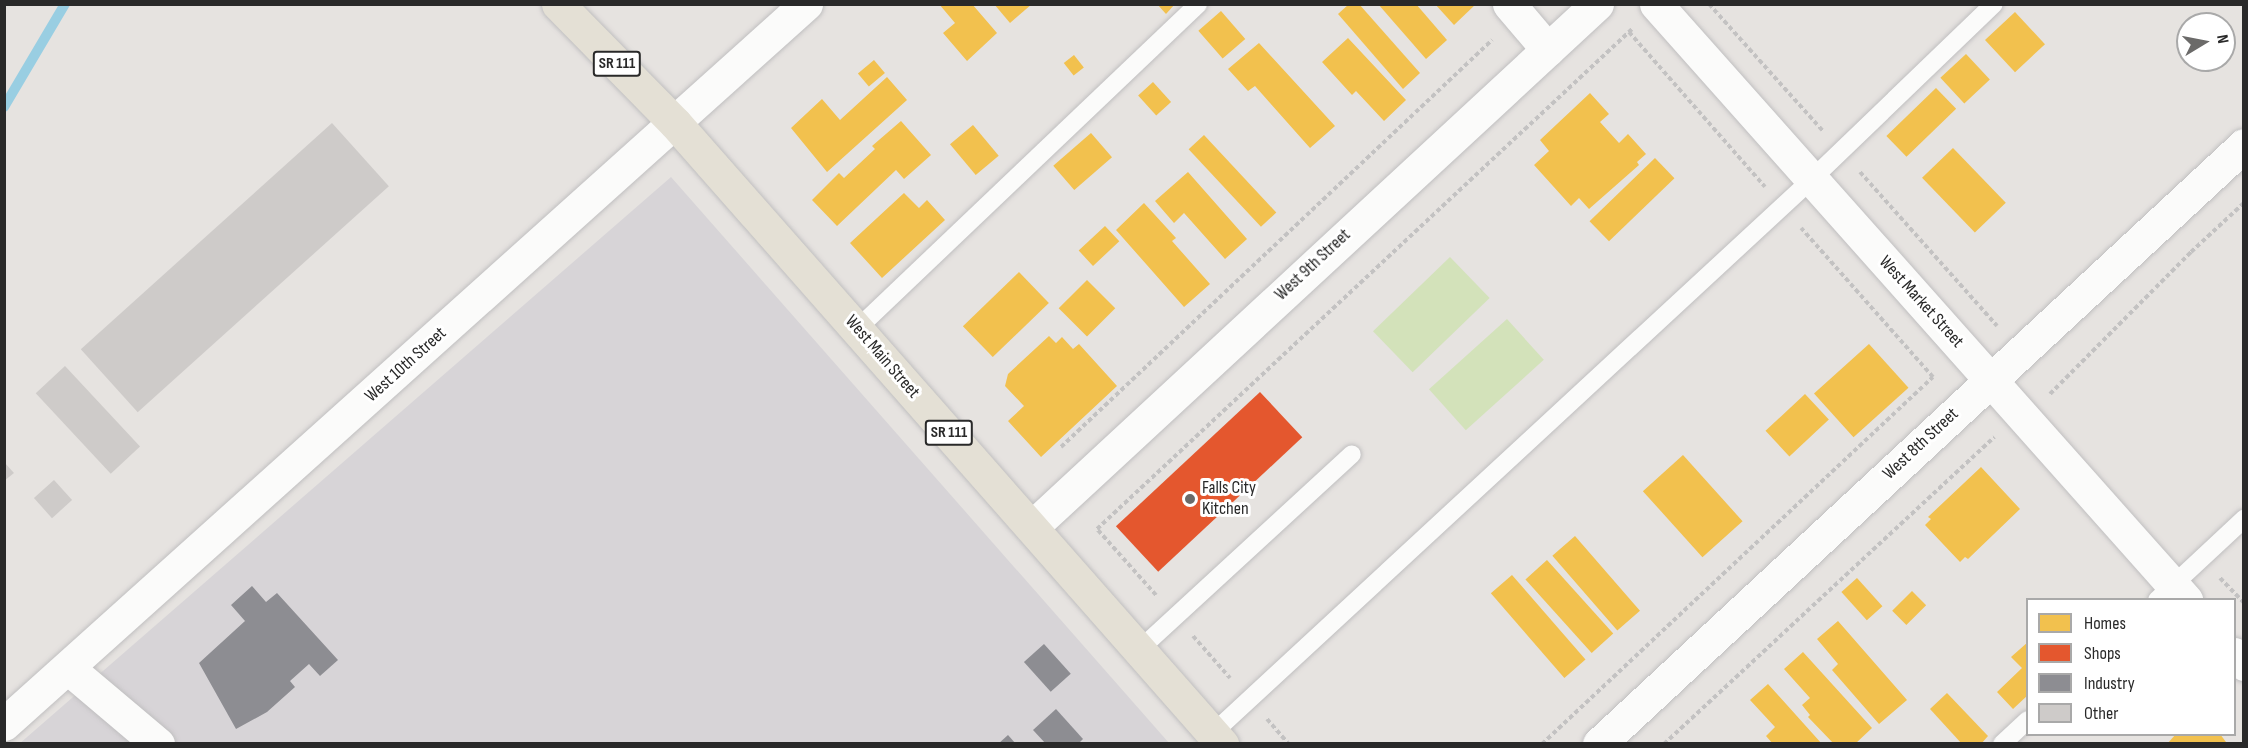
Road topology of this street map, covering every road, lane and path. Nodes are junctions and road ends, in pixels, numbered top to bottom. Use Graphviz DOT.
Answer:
graph roads {
  1 [pos="558,4"];
  2 [pos="806,4"];
  3 [pos="1198,4"];
  4 [pos="1509,4"];
  5 [pos="1597,4"];
  6 [pos="1709,4"];
  7 [pos="1994,4"];
  8 [pos="1657,5"];
  9 [pos="1548,50"];
  10 [pos="675,123"];
  11 [pos="2244,145"];
  12 [pos="1841,151"];
  13 [pos="1812,179"];
  14 [pos="2244,203"];
  15 [pos="857,329"];
  16 [pos="2019,354"];
  17 [pos="1933,377"];
  18 [pos="1990,380"];
  19 [pos="2050,394"];
  20 [pos="2058,403"];
  21 [pos="1991,440"];
  22 [pos="1352,454"];
  23 [pos="2244,519"];
  24 [pos="1032,527"];
  25 [pos="2202,558"];
  26 [pos="2172,595"];
  27 [pos="2244,603"];
  28 [pos="1176,617"];
  29 [pos="1139,650"];
  30 [pos="68,668"];
  31 [pos="1249,699"];
  32 [pos="2026,722"];
  33 [pos="4,724"];
  34 [pos="1218,738"];
  35 [pos="158,744"];
  36 [pos="1289,744"];
  37 [pos="1542,744"];
  38 [pos="1599,744"];
  39 [pos="1664,744"];
  40 [pos="2002,744"];
  1 -- 10 [label="main road, West Main Street / SR 111"];
  2 -- 10 [label="street, West 10th Street"];
  3 -- 15 [label="lane"];
  4 -- 9 [label="street"];
  5 -- 9 [label="street, West 9th Street"];
  6 -- 12 [label="path"];
  7 -- 12 [label="lane"];
  8 -- 13 [label="street, West Market Street"];
  8 -- 28 [label="path"];
  9 -- 24 [label="street, West 9th Street"];
  10 -- 15 [label="main road, West Main Street / SR 111"];
  10 -- 30 [label="street, West 10th Street"];
  11 -- 16 [label="street, West 8th Street"];
  12 -- 13 [label="lane"];
  12 -- 16 [label="path"];
  13 -- 18 [label="street, West Market Street"];
  13 -- 31 [label="lane"];
  14 -- 19 [label="path"];
  15 -- 24 [label="main road, West Main Street / SR 111"];
  16 -- 18 [label="street, West 8th Street"];
  16 -- 19 [label="path"];
  17 -- 37 [label="path"];
  18 -- 26 [label="street, West Market Street"];
  18 -- 38 [label="street, West 8th Street"];
  19 -- 20 [label="path"];
  21 -- 39 [label="path"];
  22 -- 28 [label="lane"];
  23 -- 25 [label="lane"];
  24 -- 29 [label="main road, West Main Street / SR 111"];
  25 -- 26 [label="lane"];
  25 -- 27 [label="path"];
  28 -- 29 [label="lane"];
  28 -- 31 [label="path"];
  29 -- 34 [label="main road, West Main Street / SR 111"];
  30 -- 33 [label="street, West 10th Street"];
  30 -- 35 [label="street"];
  31 -- 34 [label="lane"];
  31 -- 36 [label="path"];
  32 -- 40 [label="lane"];
}
